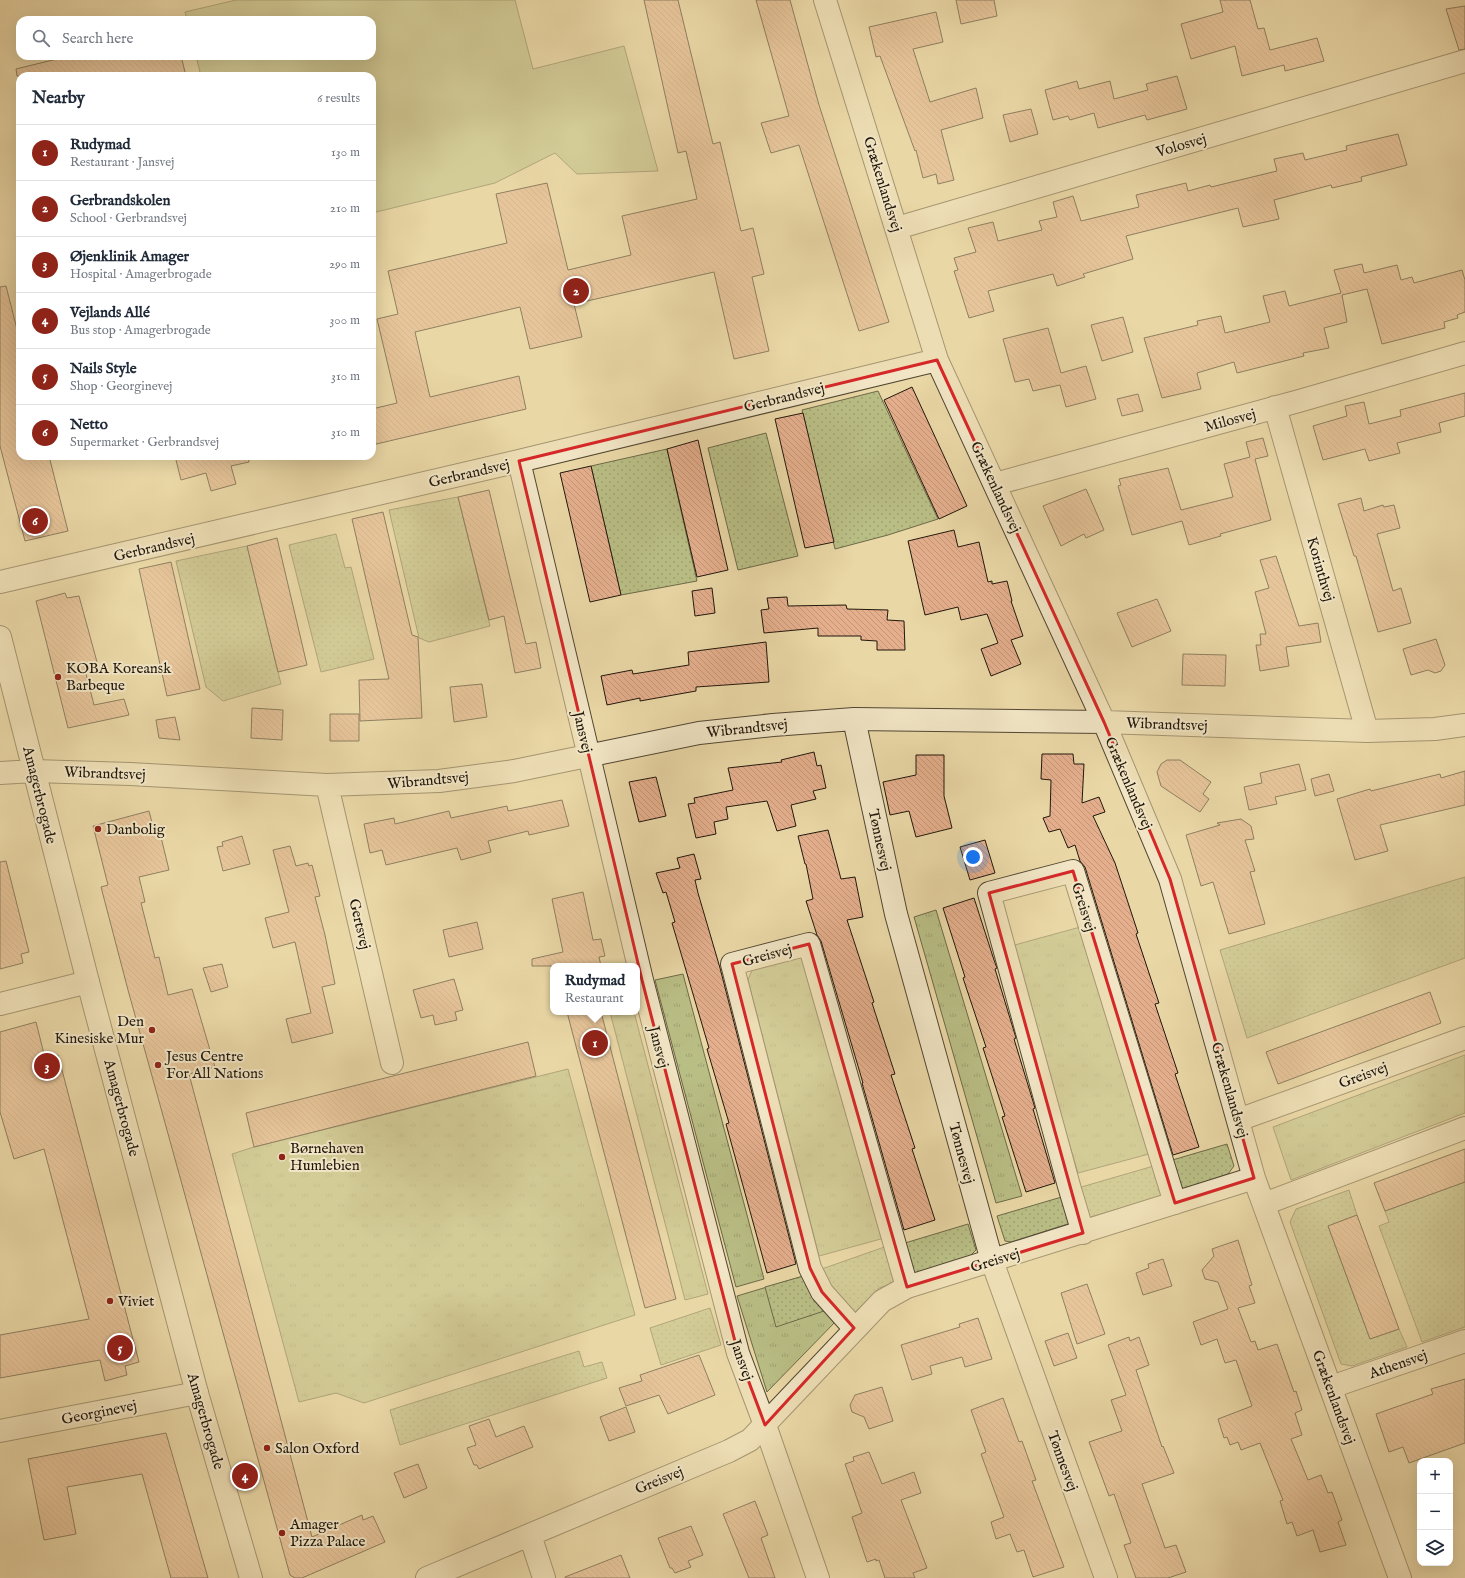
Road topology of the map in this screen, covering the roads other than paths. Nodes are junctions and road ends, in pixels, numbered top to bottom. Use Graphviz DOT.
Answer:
graph roads {
  1 [pos="825,0"];
  2 [pos="1465,61"];
  3 [pos="896,228"];
  4 [pos="1465,353"];
  5 [pos="937,360"];
  6 [pos="1275,407"];
  7 [pos="519,461"];
  8 [pos="995,484"];
  9 [pos="0,582"];
  10 [pos="0,637"];
  11 [pos="854,719"];
  12 [pos="1104,722"];
  13 [pos="1465,725"];
  14 [pos="1367,731"];
  15 [pos="588,756"];
  16 [pos="34,771"];
  17 [pos="0,773"];
  18 [pos="327,786"];
  19 [pos="638,963"];
  20 [pos="640,970"];
  21 [pos="88,982"];
  22 [pos="0,1004"];
  23 [pos="1465,1038"];
  24 [pos="392,1063"];
  25 [pos="1238,1120"];
  26 [pos="1465,1128"];
  27 [pos="1254,1178"];
  28 [pos="1175,1203"];
  29 [pos="1264,1204"];
  30 [pos="1083,1233"];
  31 [pos="992,1261"];
  32 [pos="907,1288"];
  33 [pos="854,1328"];
  34 [pos="1465,1340"];
  35 [pos="1331,1387"];
  36 [pos="197,1393"];
  37 [pos="765,1425"];
  38 [pos="0,1431"];
  39 [pos="530,1535"];
  40 [pos="251,1578"];
  41 [pos="427,1578"];
  42 [pos="544,1578"];
  43 [pos="818,1578"];
  44 [pos="1106,1578"];
  45 [pos="1400,1578"];
  1 -- 3 [label="street, Grækenlandsvej"];
  2 -- 3 [label="street, Volosvej"];
  3 -- 5 [label="street, Grækenlandsvej"];
  4 -- 6 [label="street, Milosvej"];
  5 -- 7 [label="street, Gerbrandsvej"];
  5 -- 8 [label="street, Grækenlandsvej"];
  6 -- 8 [label="street, Milosvej"];
  6 -- 14 [label="street, Korinthvej"];
  7 -- 9 [label="street, Gerbrandsvej"];
  7 -- 15 [label="street, Jansvej"];
  8 -- 12 [label="street, Grækenlandsvej"];
  10 -- 16 [label="street, Amagerbrogade"];
  11 -- 12 [label="street, Wibrandtsvej"];
  11 -- 15 [label="street, Wibrandtsvej"];
  11 -- 31 [label="street, Tønnesvej"];
  12 -- 14 [label="street, Wibrandtsvej"];
  12 -- 25 [label="street, Grækenlandsvej"];
  13 -- 14 [label="street, Wibrandtsvej"];
  15 -- 18 [label="street, Wibrandtsvej"];
  15 -- 19 [label="street, Jansvej"];
  16 -- 17 [label="street, Wibrandtsvej"];
  16 -- 18 [label="street, Wibrandtsvej"];
  16 -- 21 [label="street, Amagerbrogade"];
  18 -- 24 [label="street, Gertsvej"];
  20 -- 37 [label="street, Jansvej"];
  21 -- 22 [label="street"];
  21 -- 36 [label="street, Amagerbrogade"];
  23 -- 25 [label="street, Greisvej"];
  25 -- 27 [label="street, Grækenlandsvej"];
  26 -- 29 [label="street"];
  27 -- 28 [label="street, Greisvej"];
  27 -- 29 [label="street, Grækenlandsvej"];
  28 -- 30 [label="street, Greisvej"];
  28 -- 30 [label="street, Greisvej"];
  29 -- 35 [label="street, Grækenlandsvej"];
  30 -- 31 [label="street, Greisvej"];
  31 -- 32 [label="street, Greisvej"];
  31 -- 44 [label="street, Tønnesvej"];
  32 -- 33 [label="street, Greisvej"];
  32 -- 33 [label="street, Greisvej"];
  33 -- 37 [label="street, Greisvej"];
  34 -- 35 [label="street, Athensvej"];
  35 -- 45 [label="street, Grækenlandsvej"];
  36 -- 38 [label="street, Georginevej"];
  36 -- 40 [label="street, Amagerbrogade"];
  37 -- 39 [label="street, Greisvej"];
  37 -- 43 [label="street, Jansvej"];
  39 -- 41 [label="street, Greisvej"];
  39 -- 42 [label="street"];
}
